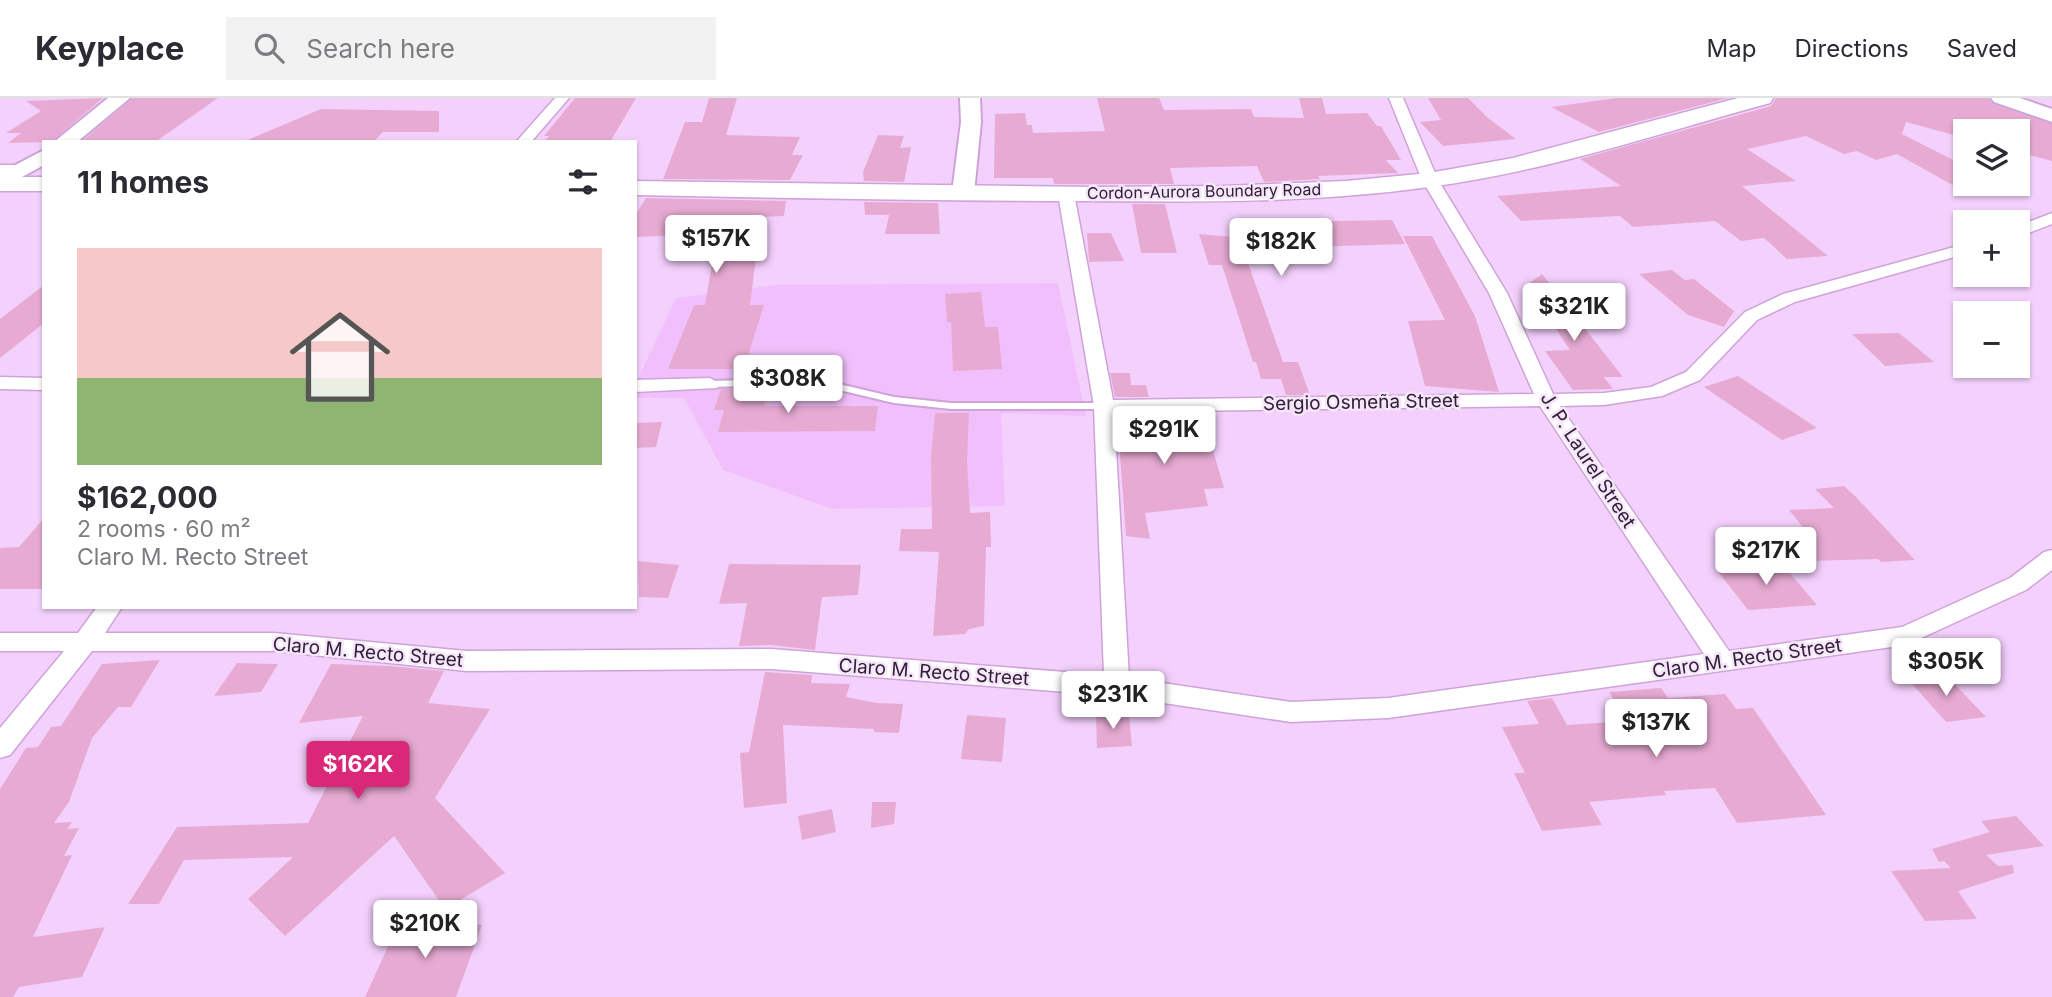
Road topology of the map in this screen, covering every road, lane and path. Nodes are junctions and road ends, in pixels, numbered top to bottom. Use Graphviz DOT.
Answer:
graph roads {
  1 [pos="120,98"];
  2 [pos="562,98"];
  3 [pos="970,98"];
  4 [pos="1396,98"];
  5 [pos="1762,98"];
  6 [pos="2001,98"];
  7 [pos="2052,116"];
  8 [pos="67,140"];
  9 [pos="525,140"];
  10 [pos="42,160"];
  11 [pos="0,169"];
  12 [pos="34,176"];
  13 [pos="1430,180"];
  14 [pos="0,183"];
  15 [pos="637,188"];
  16 [pos="963,193"];
  17 [pos="1066,194"];
  18 [pos="2052,218"];
  19 [pos="2030,227"];
  20 [pos="1953,252"];
  21 [pos="0,383"];
  22 [pos="42,384"];
  23 [pos="710,384"];
  24 [pos="637,386"];
  25 [pos="1546,400"];
  26 [pos="1104,406"];
  27 [pos="2052,558"];
  28 [pos="109,609"];
  29 [pos="0,642"];
  30 [pos="83,644"];
  31 [pos="1723,662"];
  32 [pos="1117,686"];
  33 [pos="0,747"];
  1 -- 8 [label="street"];
  2 -- 9 [label="street"];
  3 -- 16 [label="street"];
  4 -- 13 [label="street, J. P. Laurel Street"];
  5 -- 13 [label="main road, Cordon-Aurora Boundary Road"];
  6 -- 7 [label="street"];
  10 -- 12 [label="street"];
  11 -- 12 [label="street"];
  12 -- 14 [label="main road"];
  13 -- 17 [label="main road, Cordon-Aurora Boundary Road"];
  13 -- 25 [label="street, J. P. Laurel Street"];
  15 -- 16 [label="main road, Cordon-Aurora Boundary Road"];
  16 -- 17 [label="main road, Cordon-Aurora Boundary Road"];
  17 -- 26 [label="street"];
  18 -- 19 [label="street"];
  20 -- 25 [label="street, Sergio Osmeña Street"];
  21 -- 22 [label="street"];
  23 -- 24 [label="street, Sergio Osmeña Street"];
  23 -- 26 [label="lane, Sergio Osmeña Street"];
  25 -- 26 [label="street, Sergio Osmeña Street"];
  25 -- 31 [label="street, J. P. Laurel Street"];
  26 -- 32 [label="street"];
  27 -- 31 [label="street, Claro M. Recto Street"];
  28 -- 30 [label="street"];
  29 -- 30 [label="street, Claro M. Recto Street"];
  30 -- 32 [label="street, Claro M. Recto Street"];
  30 -- 33 [label="street"];
  31 -- 32 [label="street, Claro M. Recto Street"];
}
